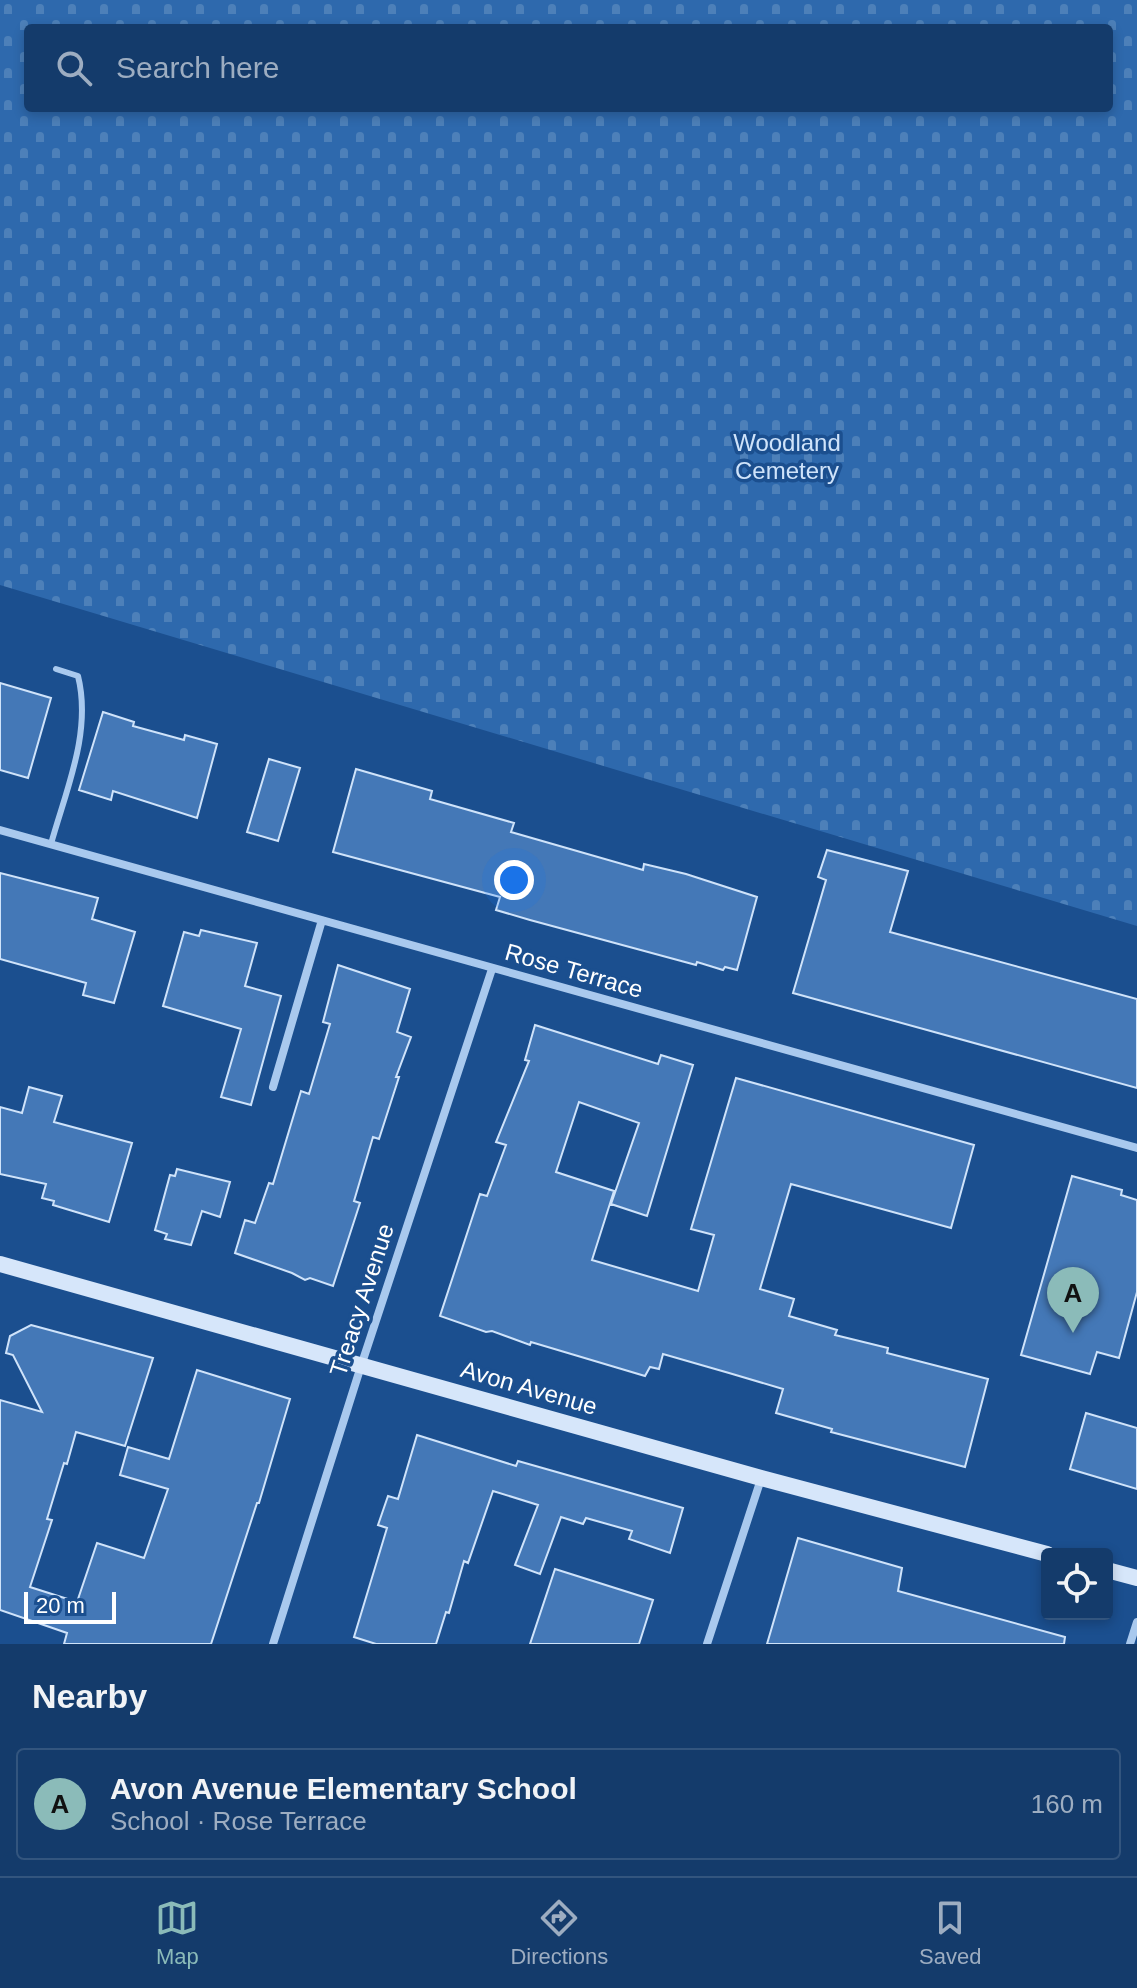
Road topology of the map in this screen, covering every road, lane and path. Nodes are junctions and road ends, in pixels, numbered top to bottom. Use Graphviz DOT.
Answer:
graph roads {
  1 [pos="56,669"];
  2 [pos="0,830"];
  3 [pos="51,844"];
  4 [pos="322,920"];
  5 [pos="492,969"];
  6 [pos="273,1087"];
  7 [pos="1137,1148"];
  8 [pos="0,1264"];
  9 [pos="361,1366"];
  10 [pos="761,1478"];
  11 [pos="1041,1552"];
  12 [pos="1113,1572"];
  13 [pos="1137,1578"];
  14 [pos="1137,1622"];
  15 [pos="273,1644"];
  16 [pos="707,1644"];
  17 [pos="1130,1644"];
  1 -- 3 [label="lane"];
  2 -- 3 [label="street, Rose Terrace"];
  3 -- 4 [label="street, Rose Terrace"];
  4 -- 5 [label="street, Rose Terrace"];
  4 -- 6 [label="street"];
  5 -- 7 [label="street, Rose Terrace"];
  5 -- 9 [label="street, Treacy Avenue"];
  8 -- 9 [label="street, Avon Avenue"];
  9 -- 10 [label="street, Avon Avenue"];
  9 -- 15 [label="street, Treacy Avenue"];
  10 -- 11 [label="street, Avon Avenue"];
  10 -- 16 [label="street"];
  12 -- 13 [label="street"];
  14 -- 17 [label="street"];
}
